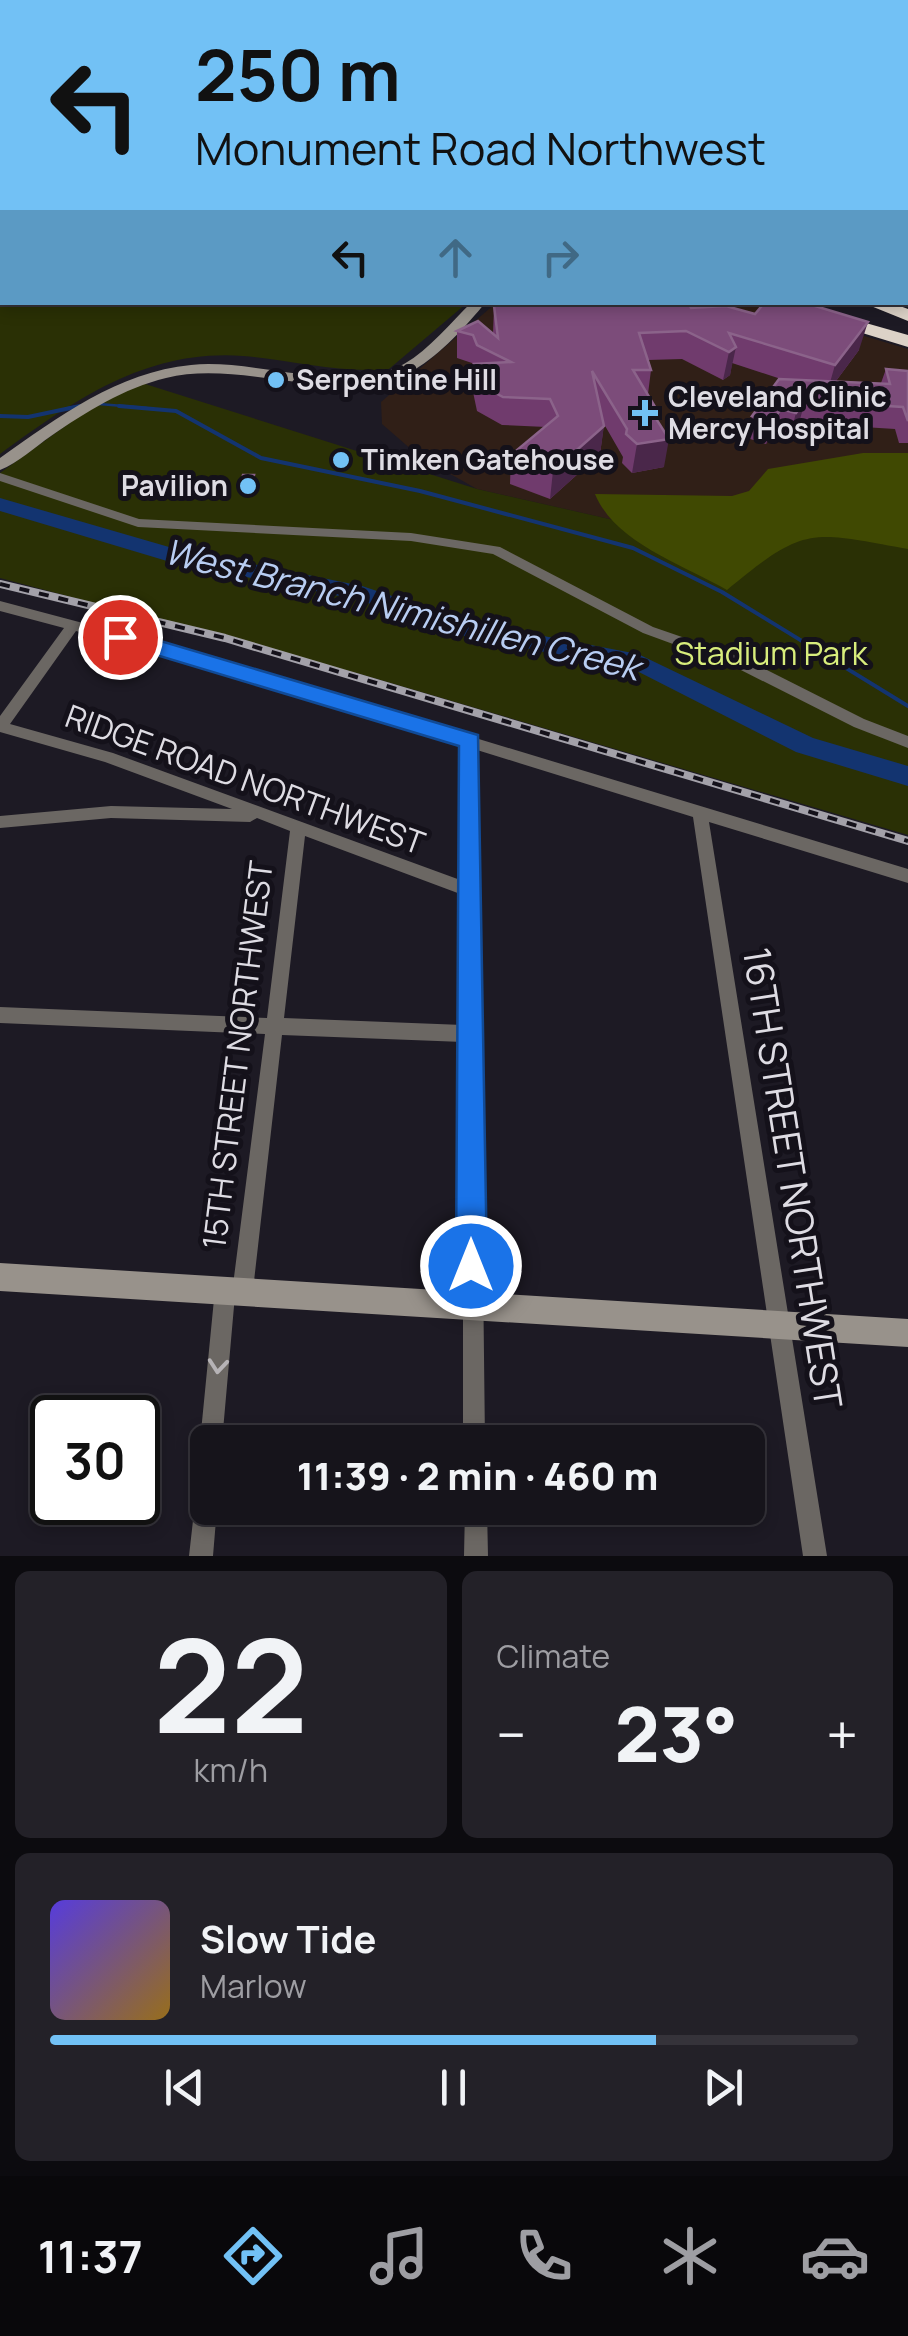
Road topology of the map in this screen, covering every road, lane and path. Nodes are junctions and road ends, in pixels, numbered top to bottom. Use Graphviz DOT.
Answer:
graph roads {
  1 [pos="477,305"];
  2 [pos="780,305"];
  3 [pos="840,305"];
  4 [pos="879,305"];
  5 [pos="908,315"];
  6 [pos="908,329"];
  7 [pos="908,342"];
  8 [pos="0,465"];
  9 [pos="0,477"];
  10 [pos="0,606"];
  11 [pos="73,624"];
  12 [pos="0,727"];
  13 [pos="470,741"];
  14 [pos="908,742"];
  15 [pos="700,812"];
  16 [pos="265,817"];
  17 [pos="0,822"];
  18 [pos="298,828"];
  19 [pos="908,876"];
  20 [pos="471,890"];
  21 [pos="0,1016"];
  22 [pos="275,1023"];
  23 [pos="470,1034"];
  24 [pos="0,1277"];
  25 [pos="234,1290"];
  26 [pos="472,1305"];
  27 [pos="778,1324"];
  28 [pos="908,1334"];
  29 [pos="214,1425"];
  30 [pos="474,1425"];
  31 [pos="204,1525"];
  32 [pos="476,1525"];
  33 [pos="201,1556"];
  34 [pos="476,1556"];
  35 [pos="815,1556"];
  1 -- 8 [label="main road"];
  2 -- 7 [label="highway"];
  3 -- 6 [label="highway"];
  4 -- 5 [label="highway"];
  9 -- 14 [label="street"];
  10 -- 11 [label="street"];
  11 -- 12 [label="street"];
  11 -- 13 [label="street"];
  12 -- 16 [label="street, RIDGE ROAD NORTHWEST"];
  13 -- 15 [label="street"];
  13 -- 20 [label="street"];
  15 -- 19 [label="street"];
  15 -- 27 [label="street, 16TH STREET NORTHWEST"];
  16 -- 17 [label="street"];
  16 -- 18 [label="street, RIDGE ROAD NORTHWEST"];
  18 -- 20 [label="street, RIDGE ROAD NORTHWEST"];
  18 -- 22 [label="street, 15TH STREET NORTHWEST"];
  20 -- 23 [label="street"];
  21 -- 22 [label="street"];
  22 -- 23 [label="street"];
  22 -- 25 [label="street, 15TH STREET NORTHWEST"];
  23 -- 26 [label="street"];
  24 -- 25 [label="main road"];
  25 -- 26 [label="main road"];
  25 -- 29 [label="street, 15TH STREET NORTHWEST, one-way"];
  26 -- 27 [label="main road"];
  26 -- 30 [label="street"];
  27 -- 28 [label="main road"];
  27 -- 35 [label="street, 16TH STREET NORTHWEST"];
  31 -- 33 [label="street"];
  32 -- 34 [label="street"];
}
